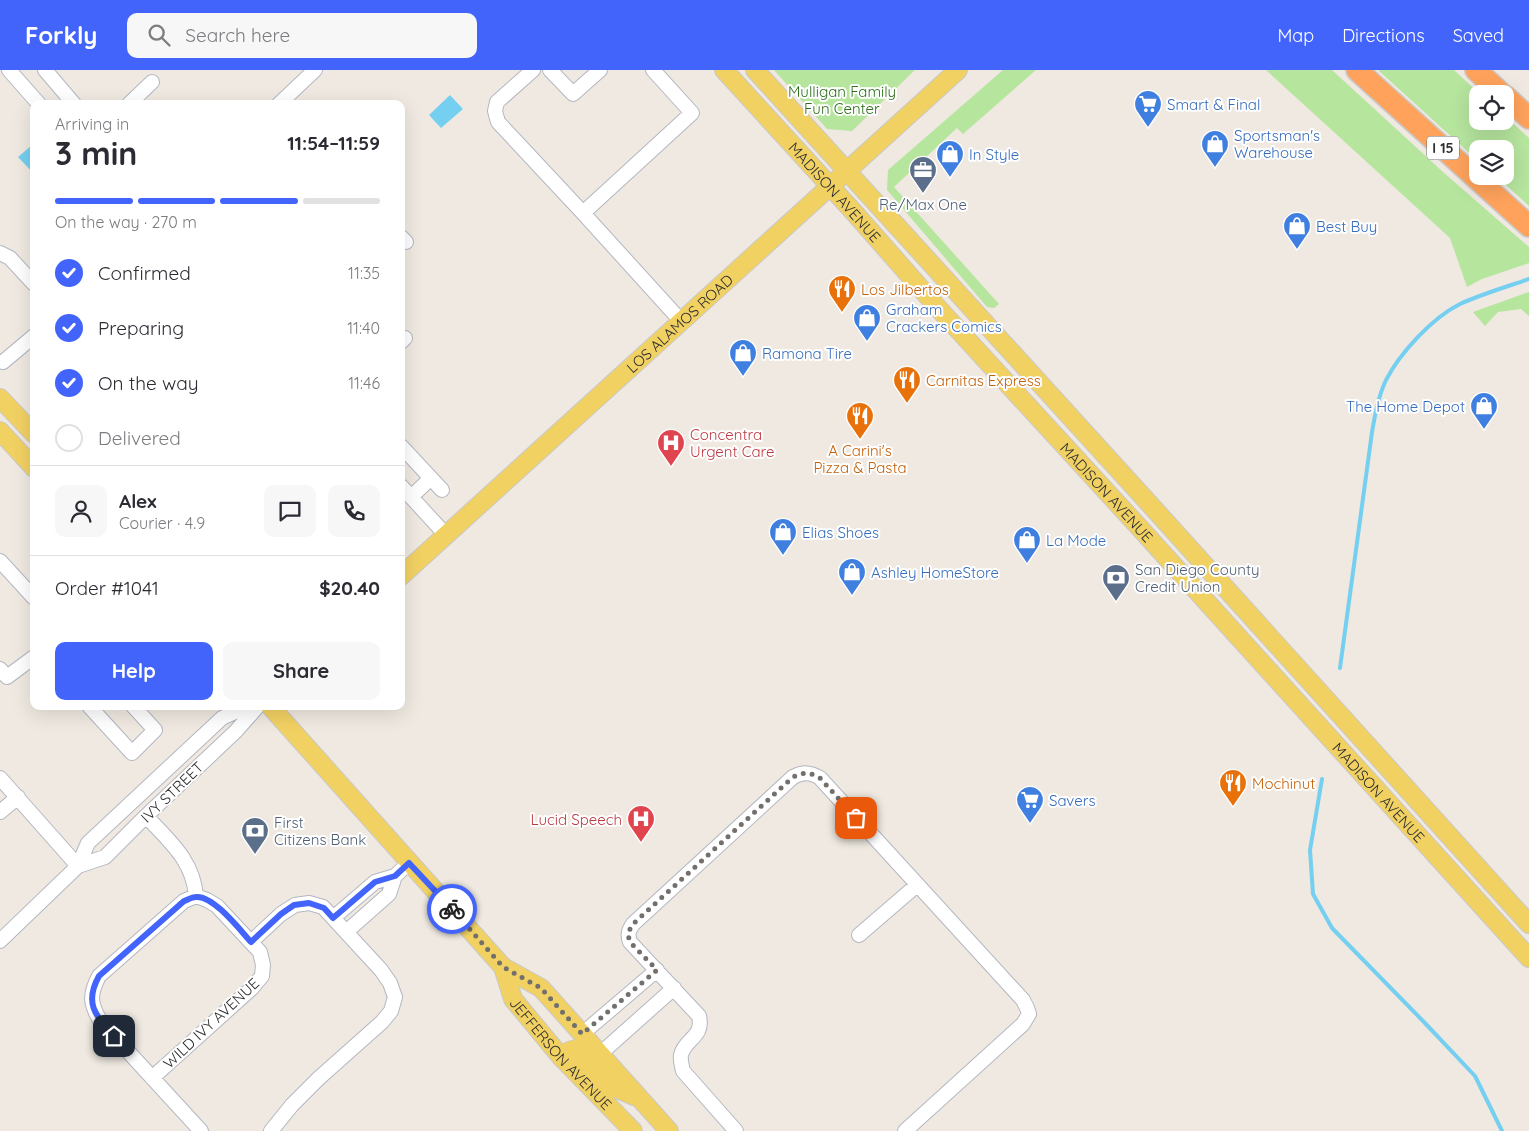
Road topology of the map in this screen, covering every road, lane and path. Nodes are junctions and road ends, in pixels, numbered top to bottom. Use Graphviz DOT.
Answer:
graph roads {
  1 [pos="9,70"];
  2 [pos="45,70"];
  3 [pos="315,70"];
  4 [pos="533,70"];
  5 [pos="550,70"];
  6 [pos="600,70"];
  7 [pos="653,70"];
  8 [pos="724,70"];
  9 [pos="755,70"];
  10 [pos="958,70"];
  11 [pos="1358,70"];
  12 [pos="1476,70"];
  13 [pos="152,82"];
  14 [pos="1492,85"];
  15 [pos="35,100"];
  16 [pos="71,100"];
  17 [pos="132,100"];
  18 [pos="283,100"];
  19 [pos="1514,104"];
  20 [pos="1529,118"];
  21 [pos="847,170"];
  22 [pos="830,186"];
  23 [pos="583,212"];
  24 [pos="1529,226"];
  25 [pos="0,253"];
  26 [pos="30,280"];
  27 [pos="681,321"];
  28 [pos="30,339"];
  29 [pos="3,362"];
  30 [pos="0,398"];
  31 [pos="30,430"];
  32 [pos="0,431"];
  33 [pos="405,450"];
  34 [pos="30,464"];
  35 [pos="431,478"];
  36 [pos="405,490"];
  37 [pos="442,490"];
  38 [pos="411,497"];
  39 [pos="446,535"];
  40 [pos="0,561"];
  41 [pos="405,572"];
  42 [pos="30,594"];
  43 [pos="30,660"];
  44 [pos="0,669"];
  45 [pos="93,710"];
  46 [pos="137,710"];
  47 [pos="239,710"];
  48 [pos="254,710"];
  49 [pos="274,710"];
  50 [pos="0,778"];
  51 [pos="18,797"];
  52 [pos="0,812"];
  53 [pos="146,816"];
  54 [pos="409,863"];
  55 [pos="78,866"];
  56 [pos="395,876"];
  57 [pos="917,885"];
  58 [pos="196,896"];
  59 [pos="333,918"];
  60 [pos="1529,924"];
  61 [pos="346,932"];
  62 [pos="859,935"];
  63 [pos="0,941"];
  64 [pos="251,942"];
  65 [pos="1529,958"];
  66 [pos="503,967"];
  67 [pos="657,970"];
  68 [pos="674,988"];
  69 [pos="631,994"];
  70 [pos="647,1012"];
  71 [pos="582,1034"];
  72 [pos="600,1054"];
  73 [pos="561,1057"];
  74 [pos="152,1078"];
  75 [pos="639,1098"];
  76 [pos="201,1131"];
  77 [pos="271,1131"];
  78 [pos="633,1131"];
  79 [pos="669,1131"];
  80 [pos="736,1131"];
  81 [pos="905,1131"];
  1 -- 15 [label="street"];
  2 -- 16 [label="street"];
  3 -- 18 [label="street"];
  4 -- 23 [label="street"];
  5 -- 6 [label="street"];
  7 -- 23 [label="street"];
  8 -- 22 [label="main road, MADISON AVENUE"];
  9 -- 21 [label="main road, MADISON AVENUE"];
  10 -- 21 [label="main road, LOS ALAMOS ROAD"];
  11 -- 24 [label="highway, I 15"];
  12 -- 14 [label="highway"];
  13 -- 17 [label="street"];
  19 -- 20 [label="highway"];
  21 -- 22 [label="main road, LOS ALAMOS ROAD"];
  21 -- 60 [label="main road, MADISON AVENUE"];
  22 -- 27 [label="main road, LOS ALAMOS ROAD"];
  22 -- 65 [label="main road, MADISON AVENUE"];
  23 -- 27 [label="street"];
  25 -- 26 [label="street"];
  27 -- 39 [label="main road, LOS ALAMOS ROAD"];
  28 -- 29 [label="street"];
  30 -- 31 [label="main road"];
  32 -- 34 [label="main road"];
  33 -- 35 [label="street"];
  35 -- 37 [label="street"];
  35 -- 38 [label="street"];
  36 -- 38 [label="street"];
  38 -- 39 [label="street"];
  39 -- 41 [label="main road, LOS ALAMOS ROAD"];
  40 -- 42 [label="street"];
  43 -- 44 [label="street"];
  45 -- 46 [label="street"];
  47 -- 55 [label="street, IVY STREET"];
  48 -- 53 [label="street, IVY STREET"];
  49 -- 54 [label="main road, JEFFERSON AVENUE"];
  50 -- 51 [label="street"];
  51 -- 52 [label="street"];
  51 -- 55 [label="street"];
  53 -- 55 [label="street, IVY STREET"];
  53 -- 58 [label="street"];
  54 -- 56 [label="street"];
  54 -- 66 [label="main road, JEFFERSON AVENUE"];
  55 -- 63 [label="street, IVY STREET"];
  56 -- 59 [label="street"];
  56 -- 61 [label="street"];
  57 -- 62 [label="street"];
  57 -- 67 [label="street"];
  57 -- 81 [label="street"];
  58 -- 64 [label="street"];
  58 -- 74 [label="street"];
  59 -- 61 [label="street"];
  59 -- 64 [label="street"];
  61 -- 77 [label="street"];
  64 -- 74 [label="street, WILD IVY AVENUE"];
  66 -- 71 [label="main road, JEFFERSON AVENUE"];
  66 -- 73 [label="main road, JEFFERSON AVENUE"];
  67 -- 68 [label="street"];
  67 -- 69 [label="street"];
  68 -- 70 [label="street"];
  68 -- 80 [label="street"];
  69 -- 70 [label="street"];
  69 -- 71 [label="street"];
  70 -- 72 [label="street"];
  71 -- 72 [label="main road, JEFFERSON AVENUE"];
  72 -- 75 [label="main road, JEFFERSON AVENUE"];
  73 -- 75 [label="main road"];
  73 -- 78 [label="main road, JEFFERSON AVENUE"];
  74 -- 76 [label="street"];
  75 -- 79 [label="main road, JEFFERSON AVENUE"];
}
